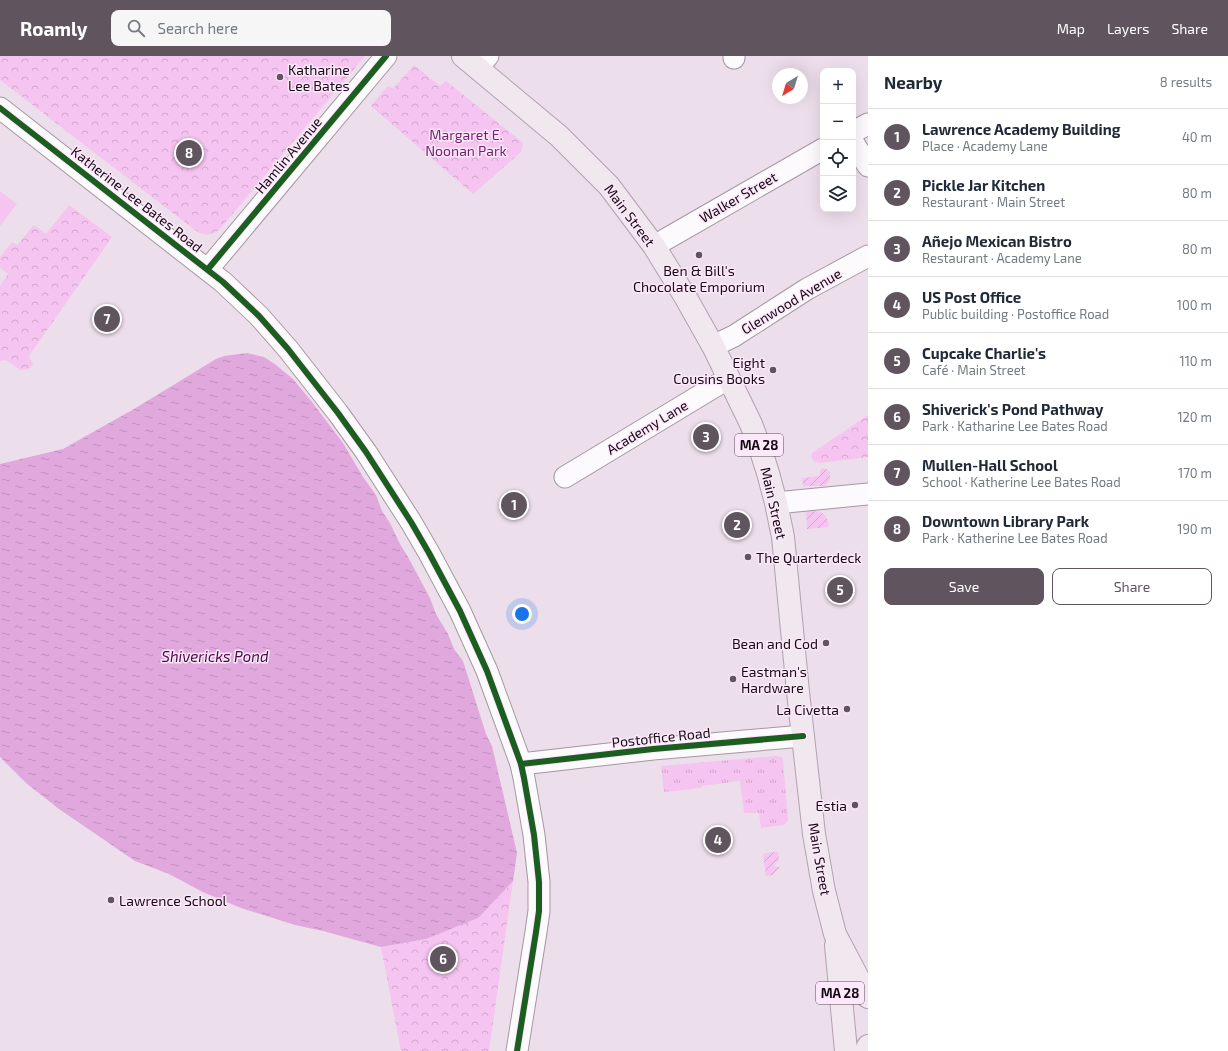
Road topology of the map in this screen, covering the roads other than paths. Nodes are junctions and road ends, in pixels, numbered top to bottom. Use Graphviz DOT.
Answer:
graph roads {
  1 [pos="386,56"];
  2 [pos="476,60"];
  3 [pos="0,108"];
  4 [pos="868,124"];
  5 [pos="856,130"];
  6 [pos="856,147"];
  7 [pos="820,151"];
  8 [pos="868,166"];
  9 [pos="654,246"];
  10 [pos="868,256"];
  11 [pos="208,269"];
  12 [pos="713,346"];
  13 [pos="729,378"];
  14 [pos="565,477"];
  15 [pos="868,494"];
  16 [pos="776,503"];
  17 [pos="803,736"];
  18 [pos="521,764"];
  19 [pos="835,934"];
  20 [pos="868,997"];
  21 [pos="868,1046"];
  22 [pos="516,1051"];
  23 [pos="846,1051"];
  24 [pos="866,1051"];
  1 -- 11 [label="street, Hamlin Avenue"];
  2 -- 9 [label="main road, Main Street / MA 28"];
  3 -- 11 [label="street, Katherine Lee Bates Road"];
  4 -- 5 [label="street"];
  6 -- 8 [label="street"];
  7 -- 9 [label="street, Walker Street"];
  9 -- 12 [label="main road, Main Street / MA 28"];
  10 -- 12 [label="street, Glenwood Avenue"];
  11 -- 18 [label="street, Katherine Lee Bates Road"];
  12 -- 13 [label="main road, Main Street / MA 28"];
  13 -- 14 [label="street, Academy Lane"];
  13 -- 16 [label="main road, Main Street / MA 28"];
  15 -- 16 [label="street"];
  16 -- 17 [label="main road, Main Street / MA 28"];
  17 -- 18 [label="street, Postoffice Road"];
  17 -- 19 [label="main road, Main Street / MA 28"];
  18 -- 22 [label="street, Katherine Lee Bates Road"];
  19 -- 20 [label="main road, Main Street / MA 28"];
  19 -- 23 [label="main road, MA 28"];
  21 -- 24 [label="main road"];
}
